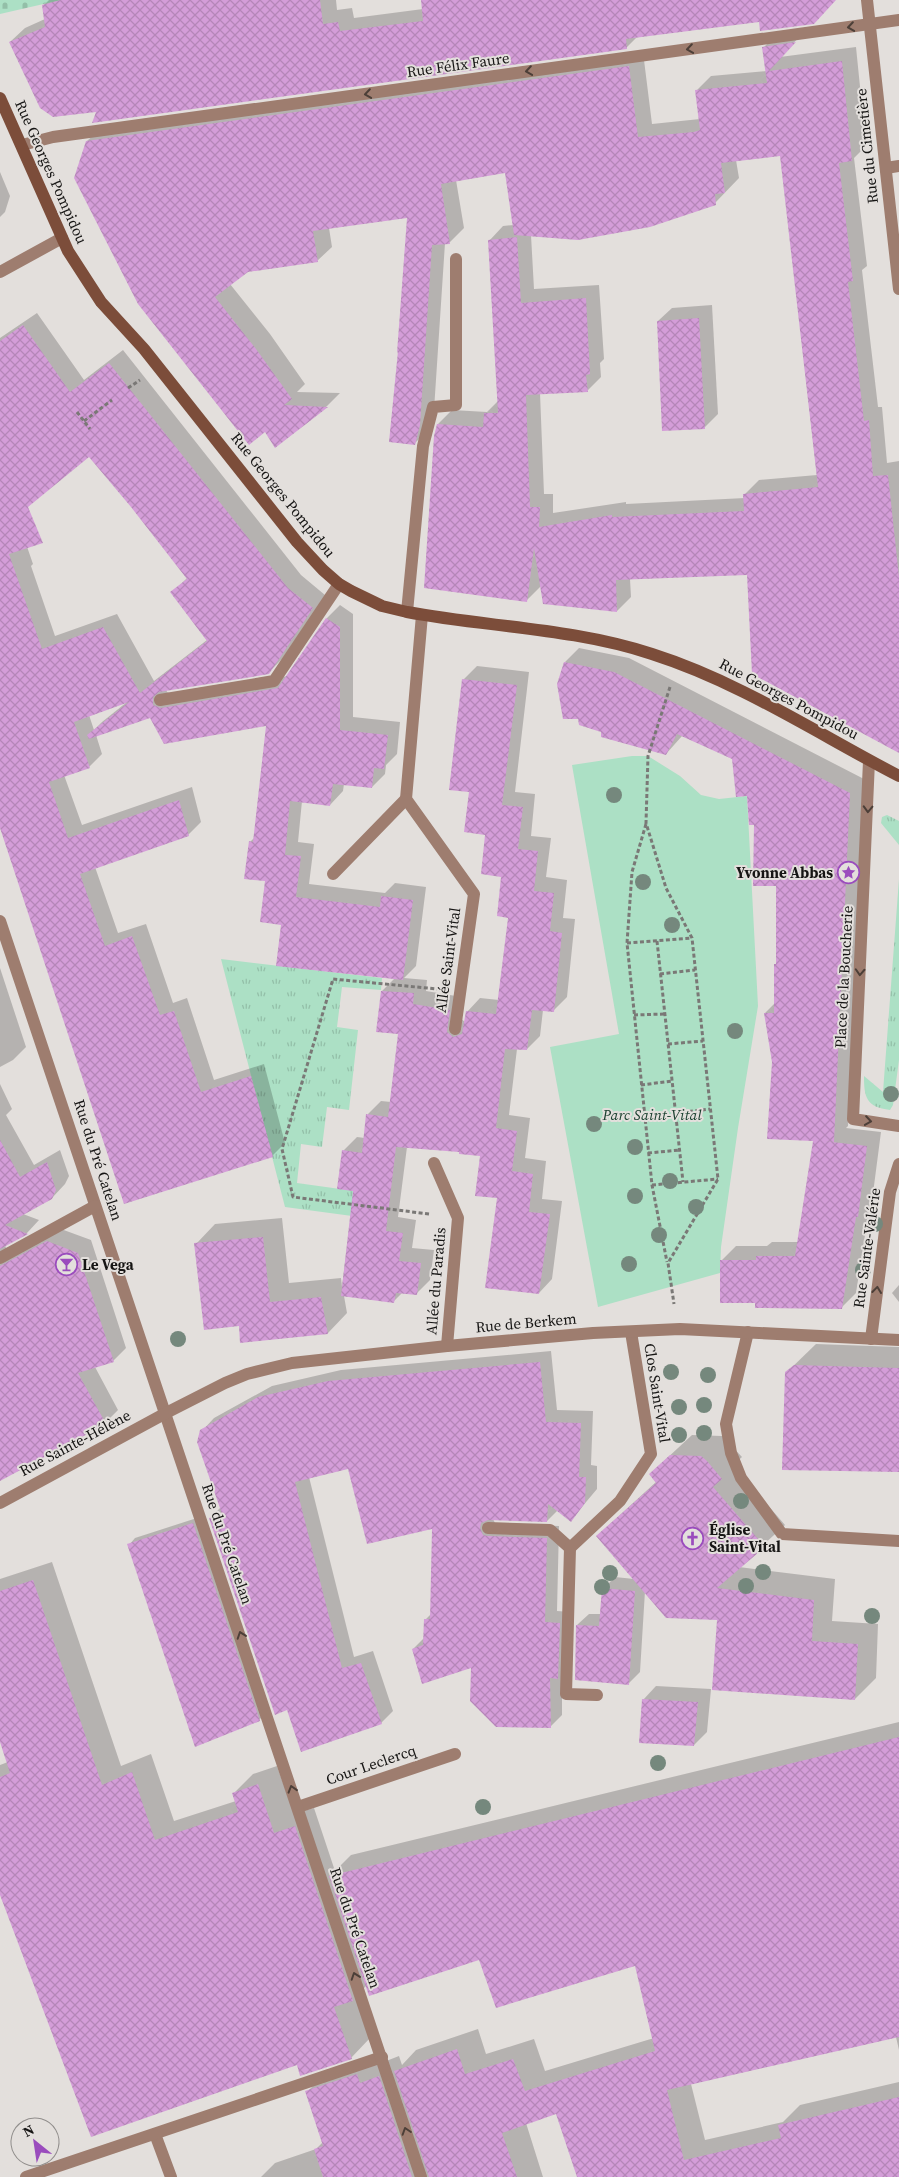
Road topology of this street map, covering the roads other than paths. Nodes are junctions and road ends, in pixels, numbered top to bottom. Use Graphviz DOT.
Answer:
graph roads {
  1 [pos="867,0"];
  2 [pos="899,20"];
  3 [pos="870,24"];
  4 [pos="0,98"];
  5 [pos="22,146"];
  6 [pos="899,166"];
  7 [pos="886,168"];
  8 [pos="62,238"];
  9 [pos="456,259"];
  10 [pos="0,272"];
  11 [pos="899,289"];
  12 [pos="339,584"];
  13 [pos="407,612"];
  14 [pos="422,615"];
  15 [pos="160,700"];
  16 [pos="869,761"];
  17 [pos="899,776"];
  18 [pos="406,799"];
  19 [pos="333,874"];
  20 [pos="0,921"];
  21 [pos="455,1029"];
  22 [pos="899,1126"];
  23 [pos="434,1163"];
  24 [pos="899,1164"];
  25 [pos="96,1206"];
  26 [pos="0,1258"];
  27 [pos="631,1332"];
  28 [pos="748,1332"];
  29 [pos="871,1339"];
  30 [pos="899,1340"];
  31 [pos="447,1346"];
  32 [pos="166,1413"];
  33 [pos="0,1503"];
  34 [pos="488,1528"];
  35 [pos="899,1541"];
  36 [pos="570,1548"];
  37 [pos="597,1695"];
  38 [pos="455,1754"];
  39 [pos="298,1807"];
  40 [pos="382,2058"];
  41 [pos="155,2134"];
  42 [pos="26,2177"];
  43 [pos="171,2177"];
  44 [pos="421,2177"];
  1 -- 3 [label="street, Rue du Cimetière"];
  2 -- 3 [label="street, Rue Félix Faure"];
  3 -- 5 [label="street, Rue Félix Faure, one-way"];
  3 -- 7 [label="street, Rue du Cimetière"];
  4 -- 5 [label="street, Rue Georges Pompidou"];
  5 -- 8 [label="street, Rue Georges Pompidou"];
  6 -- 7 [label="street"];
  7 -- 11 [label="street, Rue du Cimetière"];
  8 -- 10 [label="street"];
  8 -- 12 [label="street, Rue Georges Pompidou"];
  9 -- 13 [label="street"];
  12 -- 13 [label="street, Rue Georges Pompidou"];
  12 -- 15 [label="street"];
  13 -- 14 [label="street, Rue Georges Pompidou"];
  14 -- 16 [label="street, Rue Georges Pompidou"];
  14 -- 18 [label="street"];
  16 -- 17 [label="street, Rue Georges Pompidou"];
  16 -- 22 [label="street, Place de la Boucherie, one-way"];
  18 -- 19 [label="street"];
  18 -- 21 [label="street, Allée Saint-Vital"];
  20 -- 25 [label="street, Rue du Pré Catelan"];
  23 -- 31 [label="street, Allée du Paradis"];
  29 -- 24 [label="street, Rue Sainte-Valérie, one-way"];
  25 -- 26 [label="street"];
  25 -- 32 [label="street, Rue du Pré Catelan"];
  27 -- 28 [label="street, Rue de Berkem"];
  27 -- 31 [label="street, Rue de Berkem"];
  27 -- 36 [label="street, Clos Saint-Vital"];
  28 -- 29 [label="street, Rue de Berkem"];
  28 -- 35 [label="street"];
  29 -- 30 [label="street, Rue de Berkem"];
  31 -- 32 [label="street, Rue de Berkem"];
  32 -- 33 [label="street, Rue Sainte-Hélène"];
  39 -- 32 [label="street, Rue du Pré Catelan, one-way"];
  34 -- 36 [label="street"];
  36 -- 37 [label="street"];
  38 -- 39 [label="street, Cour Leclercq"];
  40 -- 39 [label="street, Rue du Pré Catelan, one-way"];
  40 -- 41 [label="street"];
  44 -- 40 [label="street, Rue du Pré Catelan, one-way"];
  41 -- 42 [label="street"];
  41 -- 43 [label="street"];
}
